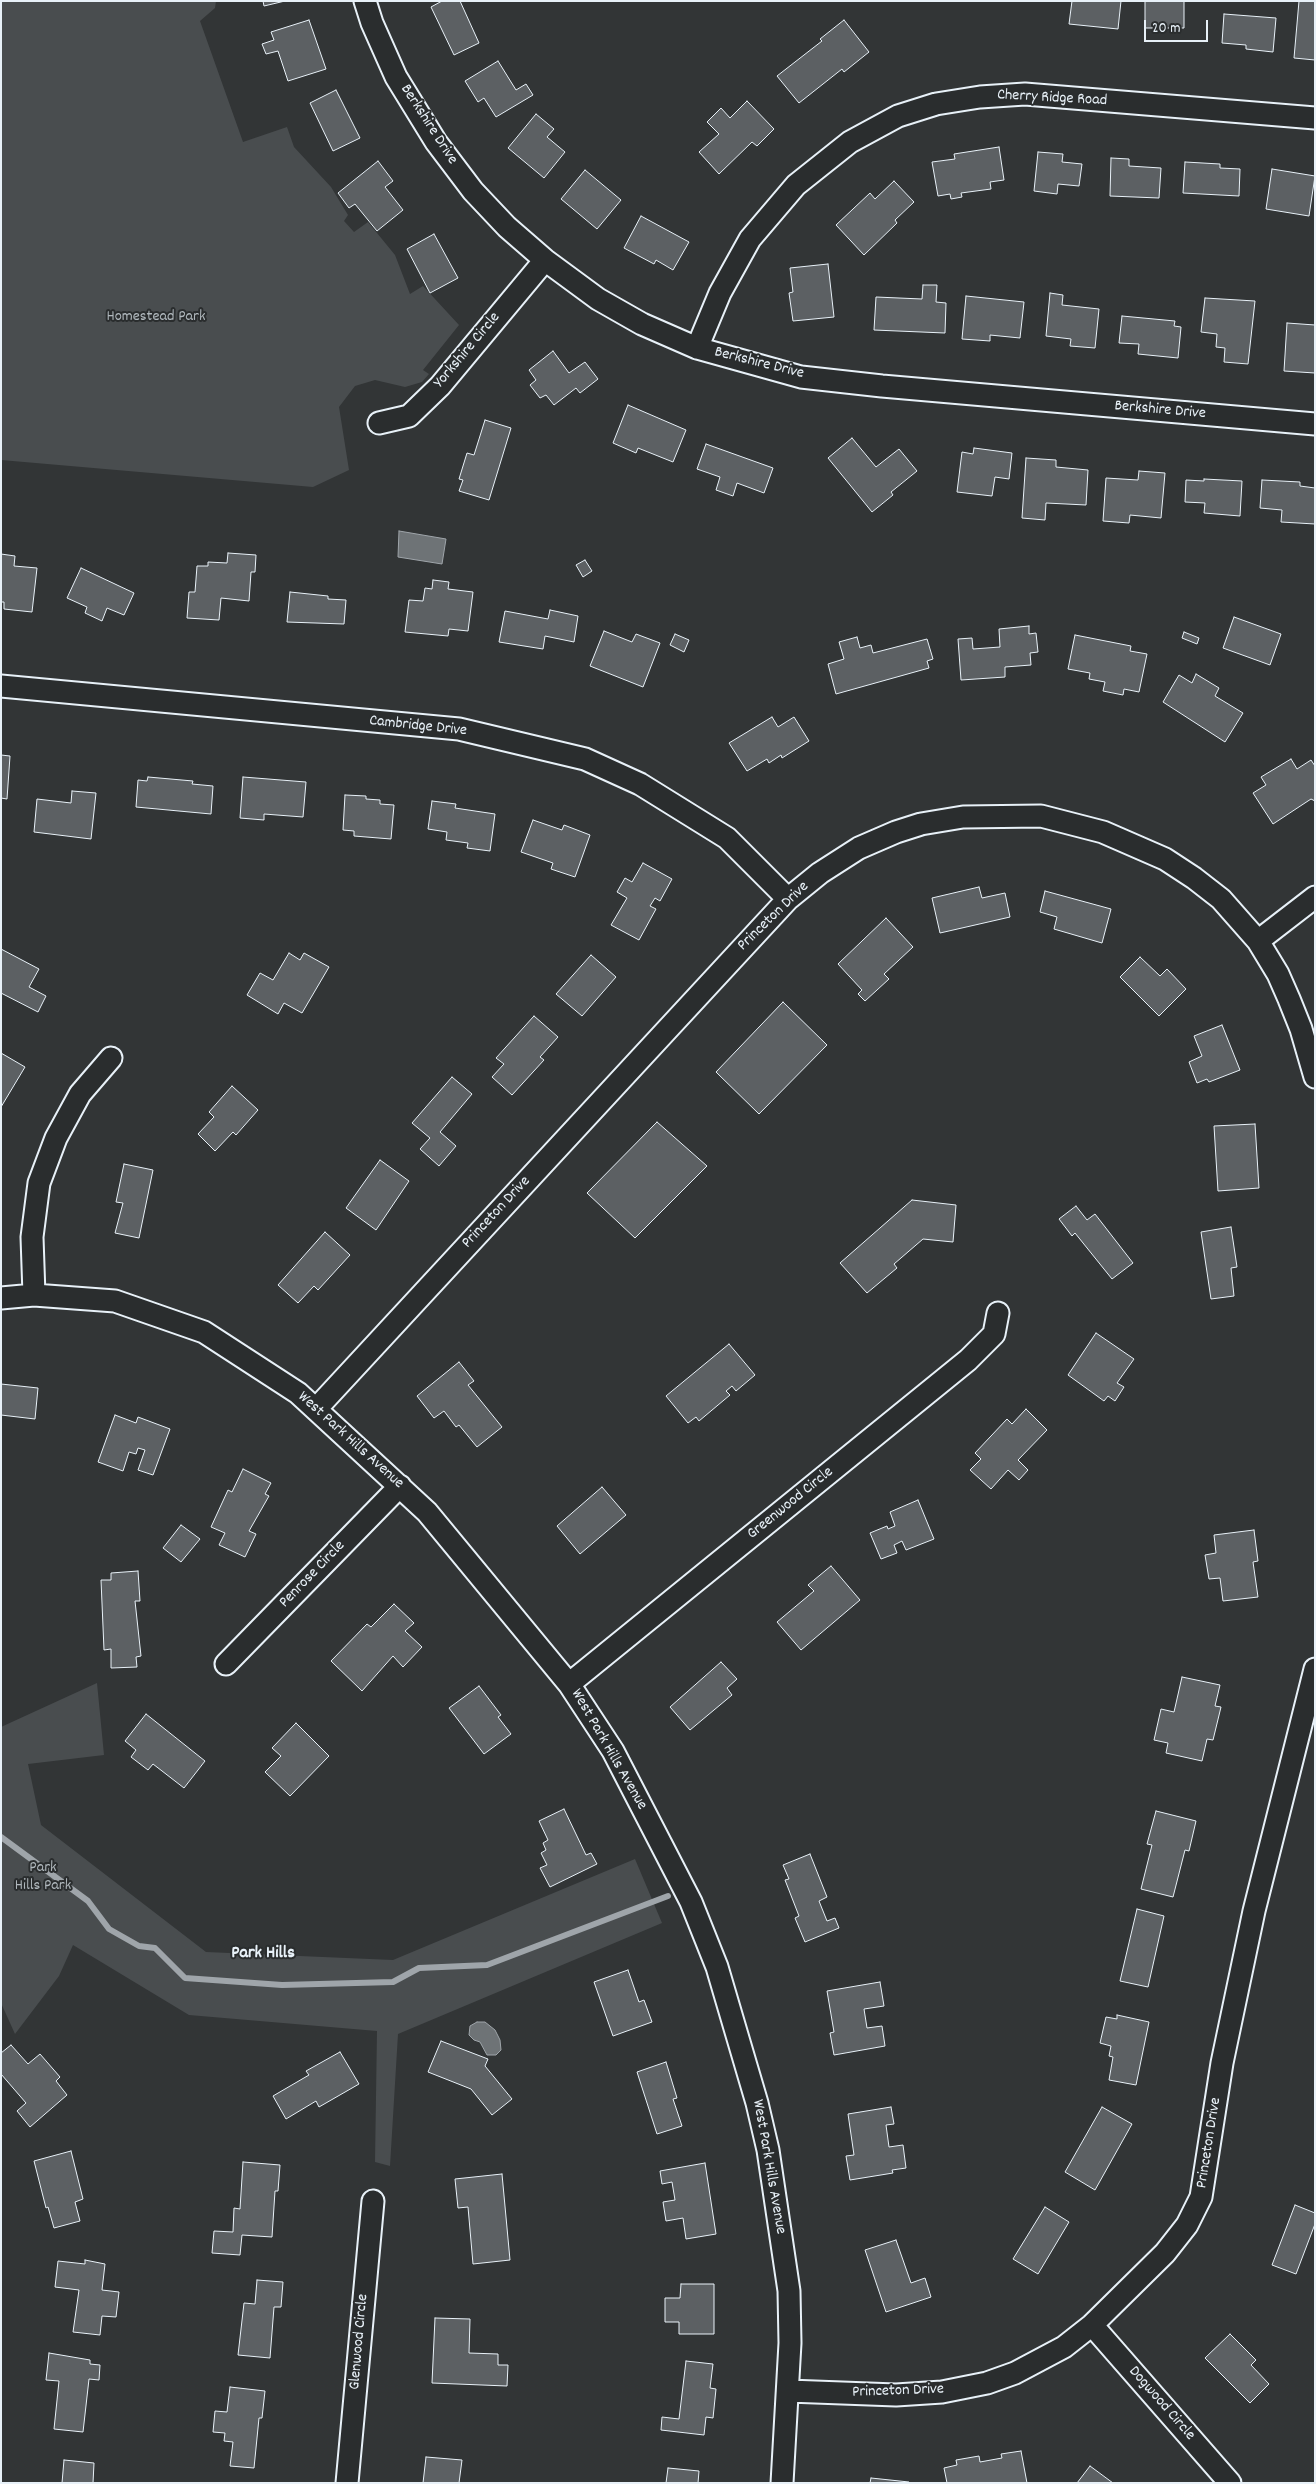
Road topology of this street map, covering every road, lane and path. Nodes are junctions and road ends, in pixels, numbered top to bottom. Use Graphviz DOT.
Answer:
graph roads {
  1 [pos="365,1"];
  2 [pos="1315,118"];
  3 [pos="544,260"];
  4 [pos="697,348"];
  5 [pos="379,423"];
  6 [pos="1315,424"];
  7 [pos="1,686"];
  8 [pos="1315,897"];
  9 [pos="788,899"];
  10 [pos="1258,941"];
  11 [pos="112,1058"];
  12 [pos="1315,1077"];
  13 [pos="34,1295"];
  14 [pos="1,1298"];
  15 [pos="998,1313"];
  16 [pos="316,1409"];
  17 [pos="400,1486"];
  18 [pos="226,1664"];
  19 [pos="1315,1669"];
  20 [pos="569,1684"];
  21 [pos="373,2201"];
  22 [pos="1092,2325"];
  23 [pos="788,2391"];
  24 [pos="347,2483"];
  25 [pos="782,2483"];
  26 [pos="1230,2483"];
  1 -- 3 [label="street, Berkshire Drive"];
  2 -- 4 [label="street, Cherry Ridge Road"];
  3 -- 4 [label="street, Berkshire Drive"];
  3 -- 5 [label="street, Yorkshire Circle"];
  4 -- 6 [label="street, Berkshire Drive"];
  7 -- 9 [label="street, Cambridge Drive"];
  8 -- 10 [label="street"];
  9 -- 10 [label="street, Princeton Drive"];
  9 -- 16 [label="street, Princeton Drive"];
  10 -- 12 [label="street, Princeton Drive"];
  11 -- 13 [label="street"];
  13 -- 14 [label="street, West Park Hills Avenue"];
  13 -- 16 [label="street, West Park Hills Avenue"];
  15 -- 20 [label="street, Greenwood Circle"];
  16 -- 17 [label="street, West Park Hills Avenue"];
  17 -- 18 [label="street, Penrose Circle"];
  17 -- 20 [label="street, West Park Hills Avenue"];
  19 -- 22 [label="street, Princeton Drive"];
  20 -- 23 [label="street, West Park Hills Avenue"];
  21 -- 24 [label="street, Glenwood Circle"];
  22 -- 23 [label="street, Princeton Drive"];
  22 -- 26 [label="street, Dogwood Circle"];
  23 -- 25 [label="street, West Park Hills Avenue"];
}
